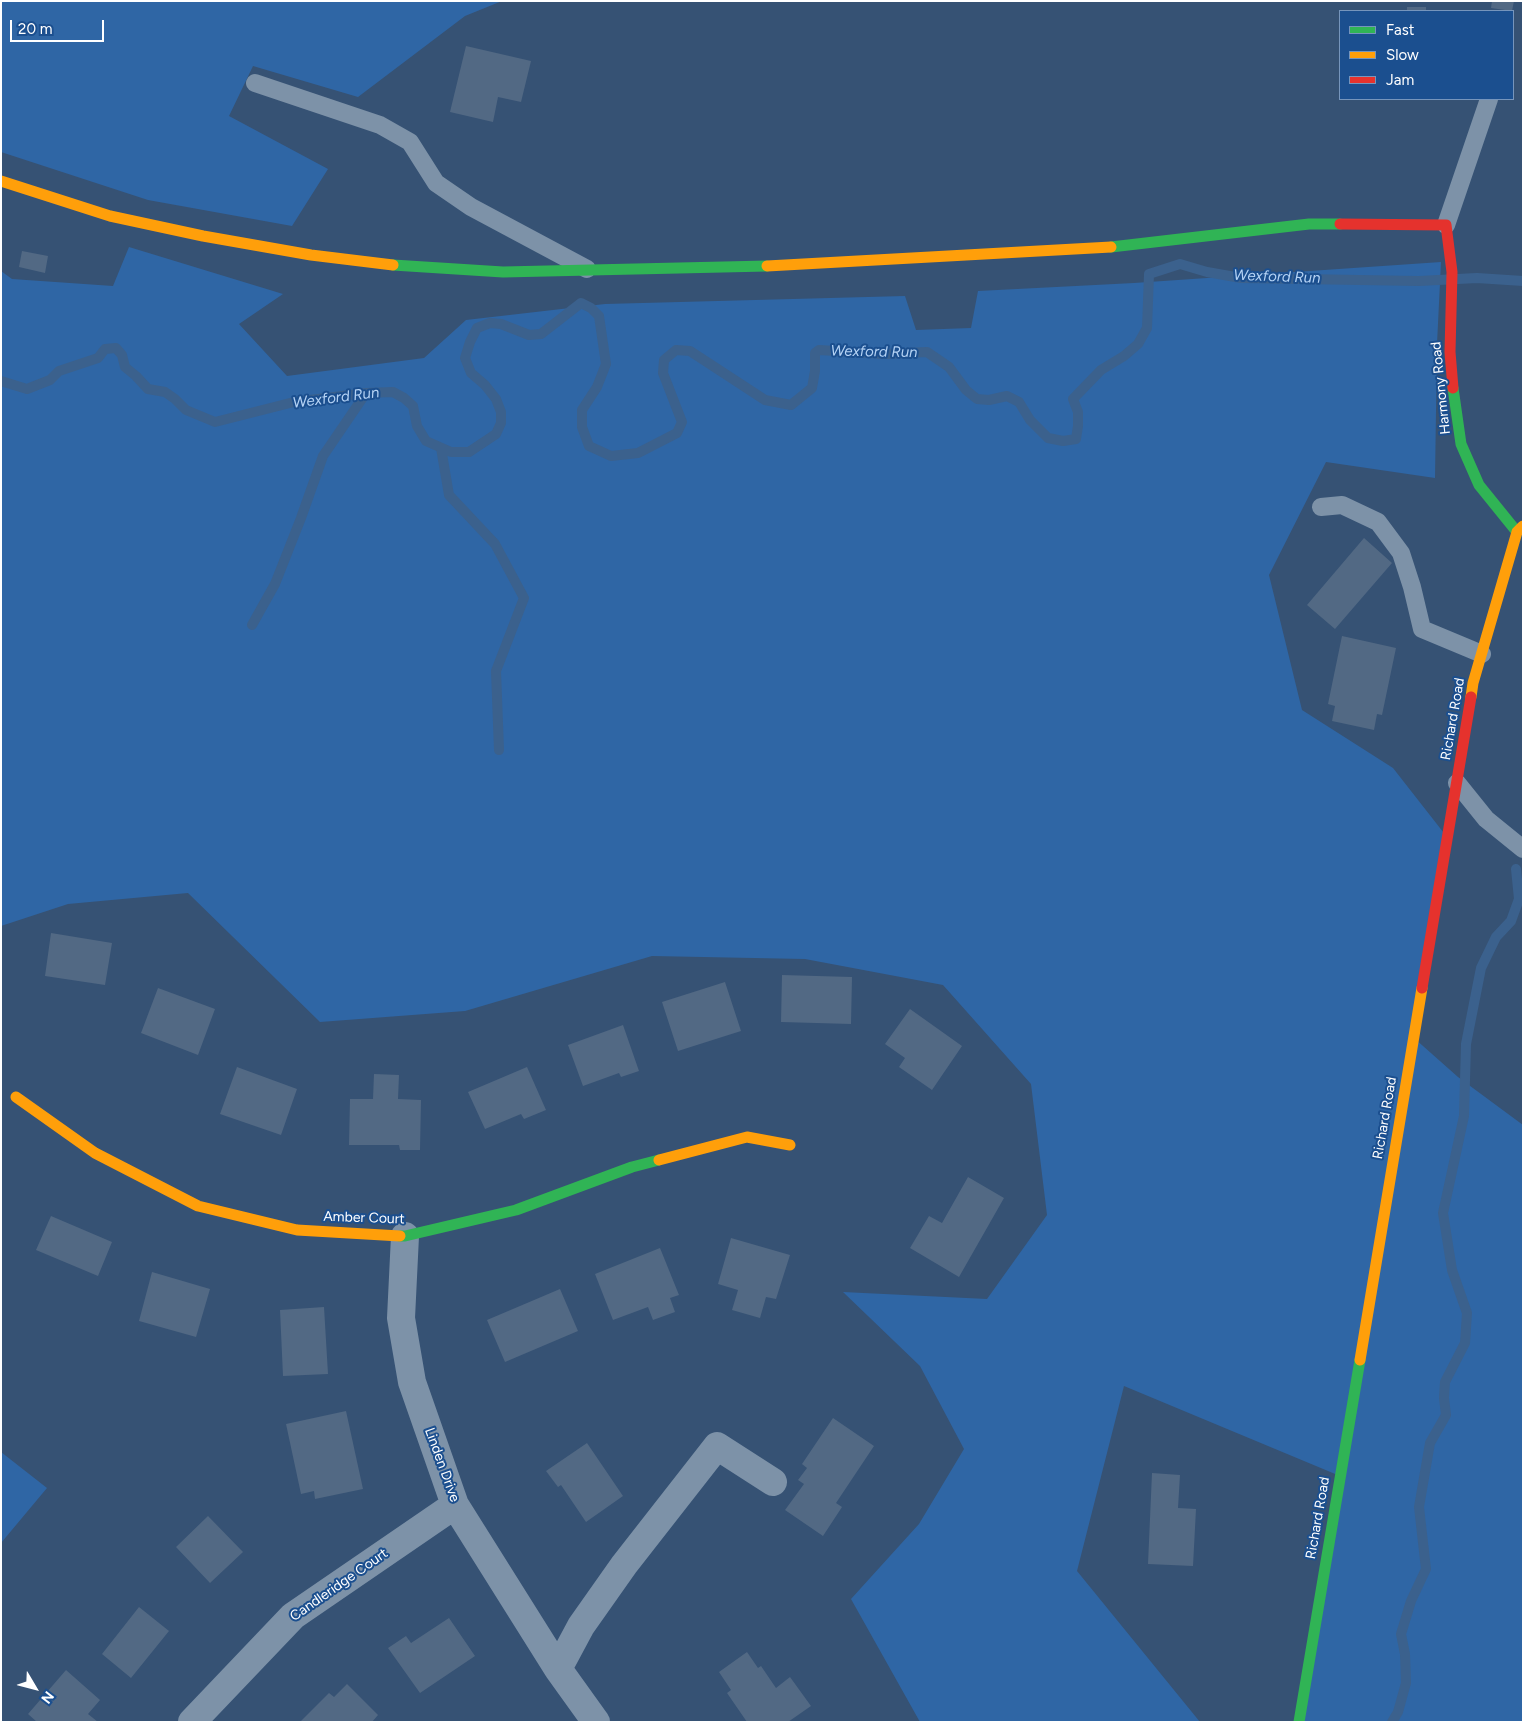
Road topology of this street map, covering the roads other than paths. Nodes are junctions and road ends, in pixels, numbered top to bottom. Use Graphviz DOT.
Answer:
graph roads {
  1 [pos="255,83"];
  2 [pos="1489,100"];
  3 [pos="1,181"];
  4 [pos="1446,225"];
  5 [pos="590,270"];
  6 [pos="1321,508"];
  7 [pos="1520,529"];
  8 [pos="1482,654"];
  9 [pos="1457,783"];
  10 [pos="1523,849"];
  11 [pos="16,1096"];
  12 [pos="790,1145"];
  13 [pos="405,1236"];
  14 [pos="773,1482"];
  15 [pos="455,1505"];
  16 [pos="558,1669"];
  17 [pos="192,1722"];
  18 [pos="596,1722"];
  19 [pos="1298,1722"];
  1 -- 5 [label="lane"];
  2 -- 4 [label="lane"];
  3 -- 5 [label="street"];
  4 -- 5 [label="street"];
  4 -- 7 [label="street, Harmony Road"];
  6 -- 8 [label="lane"];
  7 -- 8 [label="street, Richard Road"];
  8 -- 9 [label="street, Richard Road"];
  9 -- 10 [label="lane"];
  9 -- 19 [label="street, Richard Road"];
  11 -- 13 [label="street, Amber Court"];
  12 -- 13 [label="street, Amber Court"];
  13 -- 15 [label="street, Linden Drive"];
  14 -- 16 [label="street"];
  15 -- 16 [label="street, Linden Drive"];
  15 -- 17 [label="street, Candleridge Court"];
  16 -- 18 [label="street, Linden Drive"];
}
